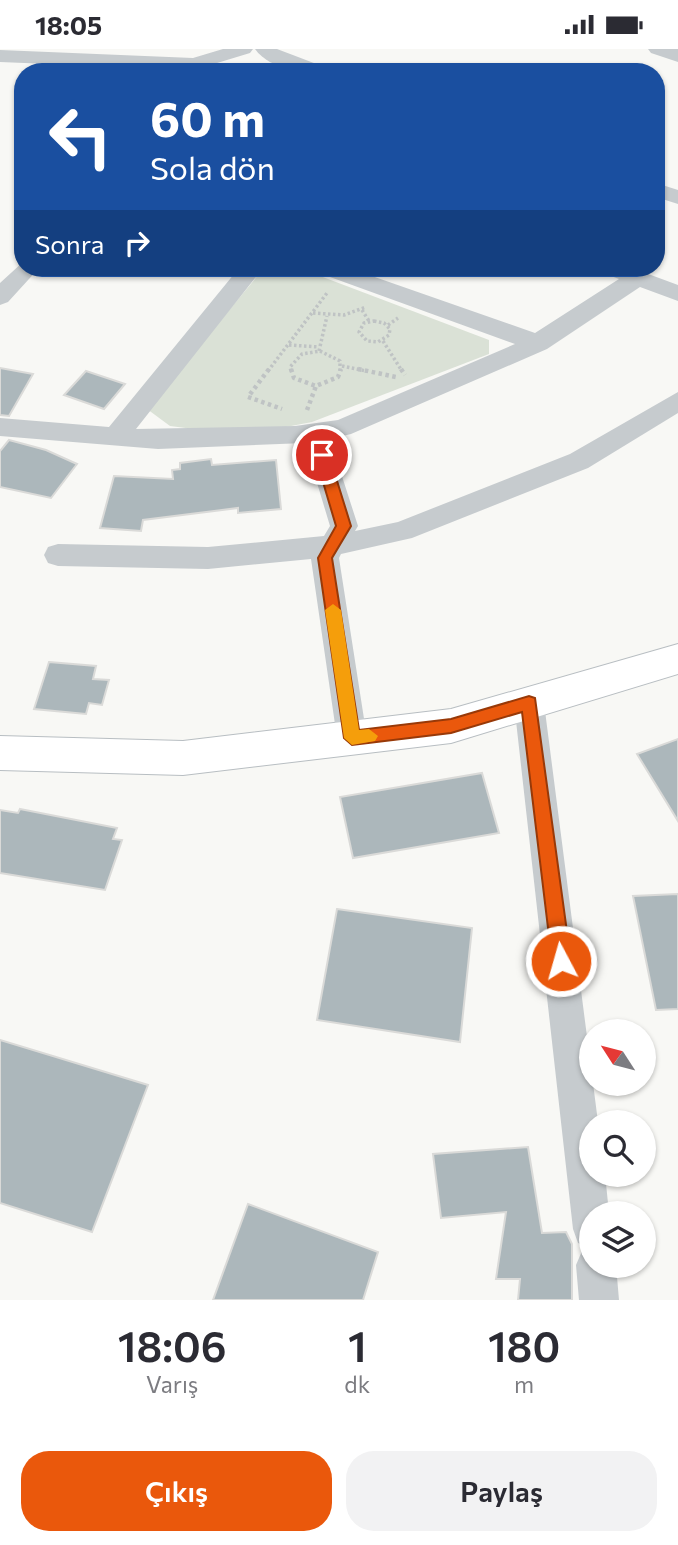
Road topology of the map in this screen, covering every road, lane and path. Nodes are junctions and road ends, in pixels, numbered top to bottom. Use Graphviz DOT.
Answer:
graph roads {
  1 [pos="243,49"];
  2 [pos="265,49"];
  3 [pos="658,49"];
  4 [pos="0,56"];
  5 [pos="678,56"];
  6 [pos="84,61"];
  7 [pos="88,63"];
  8 [pos="115,63"];
  9 [pos="206,63"];
  10 [pos="295,63"];
  11 [pos="19,277"];
  12 [pos="244,277"];
  13 [pos="332,277"];
  14 [pos="352,277"];
  15 [pos="638,278"];
  16 [pos="678,293"];
  17 [pos="0,297"];
  18 [pos="369,305"];
  19 [pos="362,310"];
  20 [pos="313,313"];
  21 [pos="327,316"];
  22 [pos="369,321"];
  23 [pos="383,341"];
  24 [pos="538,343"];
  25 [pos="288,345"];
  26 [pos="319,349"];
  27 [pos="342,366"];
  28 [pos="316,386"];
  29 [pos="678,401"];
  30 [pos="293,412"];
  31 [pos="310,424"];
  32 [pos="0,427"];
  33 [pos="115,437"];
  34 [pos="332,546"];
  35 [pos="58,555"];
  36 [pos="678,659"];
  37 [pos="529,703"];
  38 [pos="352,738"];
  39 [pos="0,753"];
  40 [pos="589,1201"];
  41 [pos="597,1278"];
  42 [pos="599,1300"];
  1 -- 9 [label="street"];
  2 -- 10 [label="street"];
  3 -- 5 [label="street"];
  4 -- 6 [label="street"];
  6 -- 7 [label="street"];
  6 -- 8 [label="street"];
  11 -- 17 [label="street"];
  12 -- 33 [label="street"];
  13 -- 20 [label="path"];
  14 -- 24 [label="street"];
  15 -- 16 [label="street"];
  15 -- 24 [label="street"];
  18 -- 19 [label="path"];
  19 -- 21 [label="path"];
  19 -- 22 [label="path"];
  20 -- 21 [label="path"];
  20 -- 25 [label="path"];
  21 -- 26 [label="path"];
  22 -- 23 [label="path"];
  22 -- 23 [label="path"];
  23 -- 27 [label="path"];
  24 -- 31 [label="street"];
  25 -- 26 [label="path"];
  25 -- 30 [label="path"];
  26 -- 27 [label="path"];
  26 -- 28 [label="path"];
  27 -- 28 [label="path"];
  28 -- 31 [label="path"];
  29 -- 34 [label="street"];
  31 -- 33 [label="street"];
  31 -- 34 [label="street"];
  32 -- 33 [label="street"];
  34 -- 35 [label="street"];
  34 -- 38 [label="street"];
  36 -- 37 [label="main road"];
  37 -- 38 [label="main road"];
  37 -- 40 [label="street"];
  38 -- 39 [label="main road"];
  41 -- 42 [label="street"];
}
